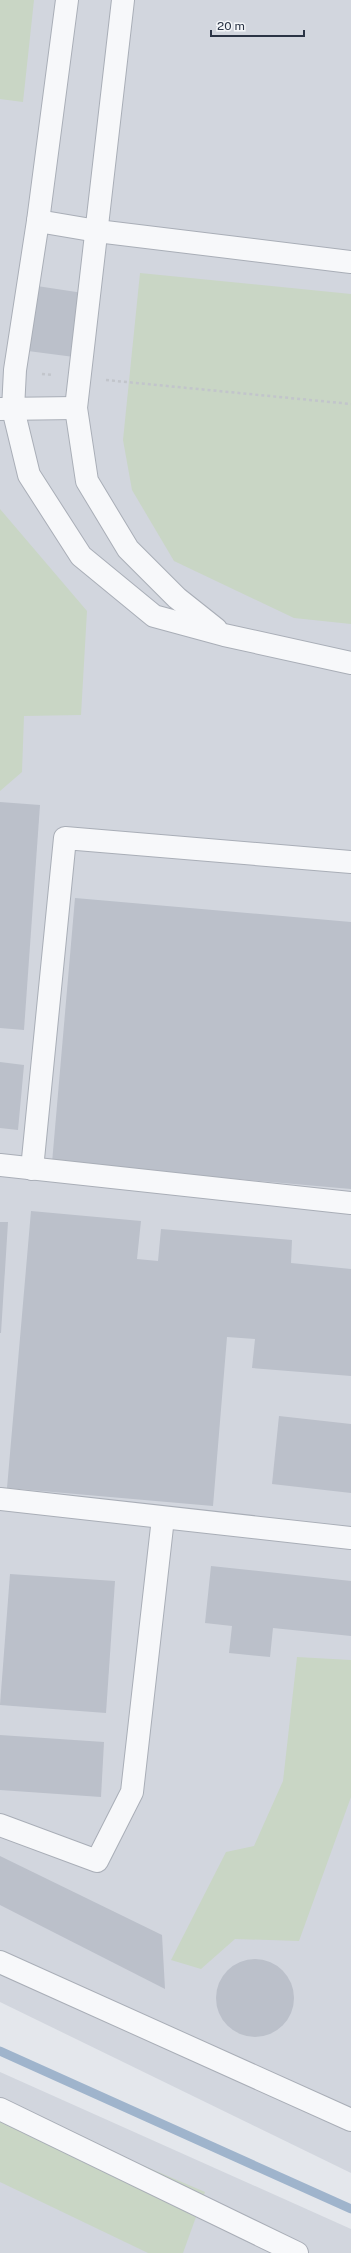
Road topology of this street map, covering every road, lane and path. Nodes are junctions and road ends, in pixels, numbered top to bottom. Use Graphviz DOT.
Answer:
graph roads {
  1 [pos="67,0"];
  2 [pos="123,0"];
  3 [pos="38,221"];
  4 [pos="97,231"];
  5 [pos="351,262"];
  6 [pos="16,370"];
  7 [pos="80,377"];
  8 [pos="351,404"];
  9 [pos="76,408"];
  10 [pos="7,409"];
  11 [pos="224,635"];
  12 [pos="351,663"];
  13 [pos="351,862"];
  14 [pos="0,1165"];
  15 [pos="32,1169"];
  16 [pos="351,1203"];
  17 [pos="0,1499"];
  18 [pos="163,1518"];
  19 [pos="351,1538"];
  20 [pos="0,1825"];
  21 [pos="0,1962"];
  22 [pos="0,2108"];
  23 [pos="351,2120"];
  24 [pos="297,2253"];
  1 -- 3 [label="street"];
  2 -- 4 [label="street"];
  3 -- 4 [label="street"];
  3 -- 6 [label="street"];
  4 -- 5 [label="street"];
  4 -- 7 [label="street"];
  6 -- 7 [label="path"];
  6 -- 10 [label="street"];
  7 -- 8 [label="path"];
  7 -- 9 [label="street"];
  9 -- 10 [label="street"];
  9 -- 11 [label="street"];
  10 -- 11 [label="street"];
  11 -- 12 [label="street"];
  13 -- 15 [label="street"];
  14 -- 15 [label="street"];
  15 -- 16 [label="street"];
  17 -- 18 [label="street"];
  18 -- 19 [label="street"];
  18 -- 20 [label="street"];
  21 -- 23 [label="street"];
  22 -- 24 [label="street"];
}
